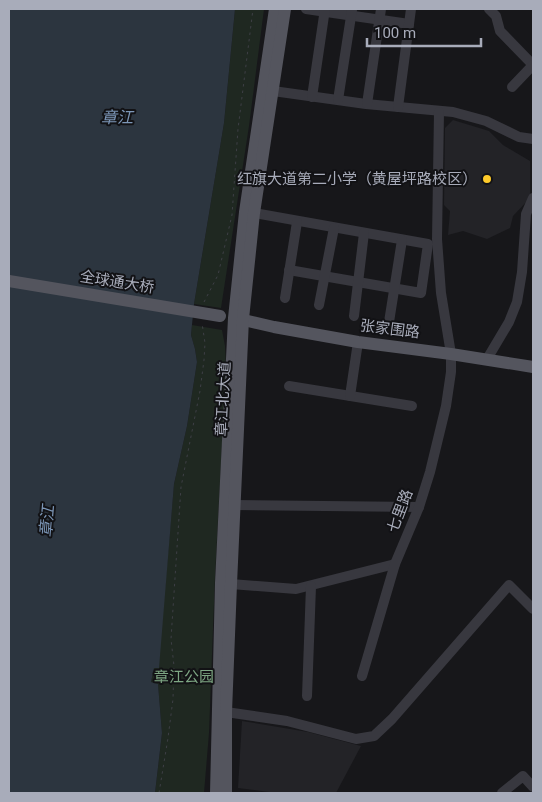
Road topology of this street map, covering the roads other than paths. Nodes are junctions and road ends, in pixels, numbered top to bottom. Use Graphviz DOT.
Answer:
graph roads {
  1 [pos="275,9"];
  2 [pos="285,9"];
  3 [pos="306,9"];
  4 [pos="381,9"];
  5 [pos="411,9"];
  6 [pos="489,9"];
  7 [pos="325,10"];
  8 [pos="352,12"];
  9 [pos="379,20"];
  10 [pos="409,24"];
  11 [pos="533,65"];
  12 [pos="512,87"];
  13 [pos="273,91"];
  14 [pos="312,97"];
  15 [pos="338,100"];
  16 [pos="367,104"];
  17 [pos="398,107"];
  18 [pos="439,112"];
  19 [pos="533,139"];
  20 [pos="533,198"];
  21 [pos="254,213"];
  22 [pos="297,222"];
  23 [pos="334,228"];
  24 [pos="364,233"];
  25 [pos="402,240"];
  26 [pos="289,270"];
  27 [pos="325,276"];
  28 [pos="9,281"];
  29 [pos="358,281"];
  30 [pos="394,288"];
  31 [pos="9,289"];
  32 [pos="285,298"];
  33 [pos="319,305"];
  34 [pos="354,316"];
  35 [pos="220,319"];
  36 [pos="238,322"];
  37 [pos="389,322"];
  38 [pos="358,342"];
  39 [pos="451,354"];
  40 [pos="487,359"];
  41 [pos="533,367"];
  42 [pos="289,386"];
  43 [pos="350,396"];
  44 [pos="412,406"];
  45 [pos="234,505"];
  46 [pos="419,507"];
  47 [pos="396,564"];
  48 [pos="231,584"];
  49 [pos="311,586"];
  50 [pos="533,609"];
  51 [pos="362,676"];
  52 [pos="307,696"];
  53 [pos="226,712"];
  54 [pos="533,787"];
  55 [pos="506,792"];
  56 [pos="216,793"];
  57 [pos="226,793"];
  1 -- 36 [label="main road, 章江北大道"];
  2 -- 13 [label="main road, 章江北大道"];
  3 -- 7 [label="street"];
  4 -- 9 [label="street"];
  5 -- 10 [label="street"];
  6 -- 11 [label="street"];
  7 -- 8 [label="street"];
  7 -- 14 [label="street"];
  8 -- 9 [label="street"];
  8 -- 15 [label="street"];
  9 -- 10 [label="street"];
  9 -- 16 [label="street"];
  10 -- 17 [label="street"];
  11 -- 12 [label="street"];
  13 -- 14 [label="street"];
  13 -- 21 [label="main road, 章江北大道"];
  14 -- 15 [label="street"];
  15 -- 16 [label="street"];
  16 -- 17 [label="street"];
  17 -- 18 [label="street"];
  18 -- 19 [label="street"];
  18 -- 39 [label="street, 七里路"];
  20 -- 40 [label="street"];
  21 -- 22 [label="street"];
  21 -- 36 [label="main road, 章江北大道"];
  22 -- 23 [label="street"];
  22 -- 26 [label="street"];
  23 -- 24 [label="street"];
  23 -- 27 [label="street"];
  24 -- 25 [label="street"];
  24 -- 29 [label="street"];
  25 -- 30 [label="street"];
  25 -- 30 [label="street"];
  26 -- 27 [label="street"];
  26 -- 32 [label="street"];
  27 -- 29 [label="street"];
  27 -- 33 [label="street"];
  28 -- 35 [label="main road, 全球通大桥, bridge"];
  29 -- 30 [label="street"];
  29 -- 34 [label="street"];
  30 -- 37 [label="street"];
  31 -- 35 [label="main road, 全球通大桥"];
  35 -- 36 [label="main road, 张家围路"];
  36 -- 38 [label="main road, 张家围路"];
  36 -- 45 [label="main road, 章江北大道"];
  36 -- 56 [label="main road, 章江北大道"];
  38 -- 39 [label="main road, 张家围路"];
  38 -- 43 [label="street"];
  39 -- 40 [label="main road, 张家围路"];
  39 -- 46 [label="street, 七里路"];
  40 -- 41 [label="main road, 张家围路"];
  42 -- 43 [label="street"];
  43 -- 44 [label="street"];
  45 -- 46 [label="street"];
  45 -- 48 [label="main road, 章江北大道"];
  46 -- 47 [label="street, 七里路"];
  47 -- 49 [label="street"];
  47 -- 51 [label="street, 七里路"];
  48 -- 49 [label="street"];
  48 -- 53 [label="main road, 章江北大道"];
  49 -- 52 [label="street"];
  50 -- 53 [label="street"];
  53 -- 57 [label="main road, 章江北大道"];
  54 -- 55 [label="street"];
}
